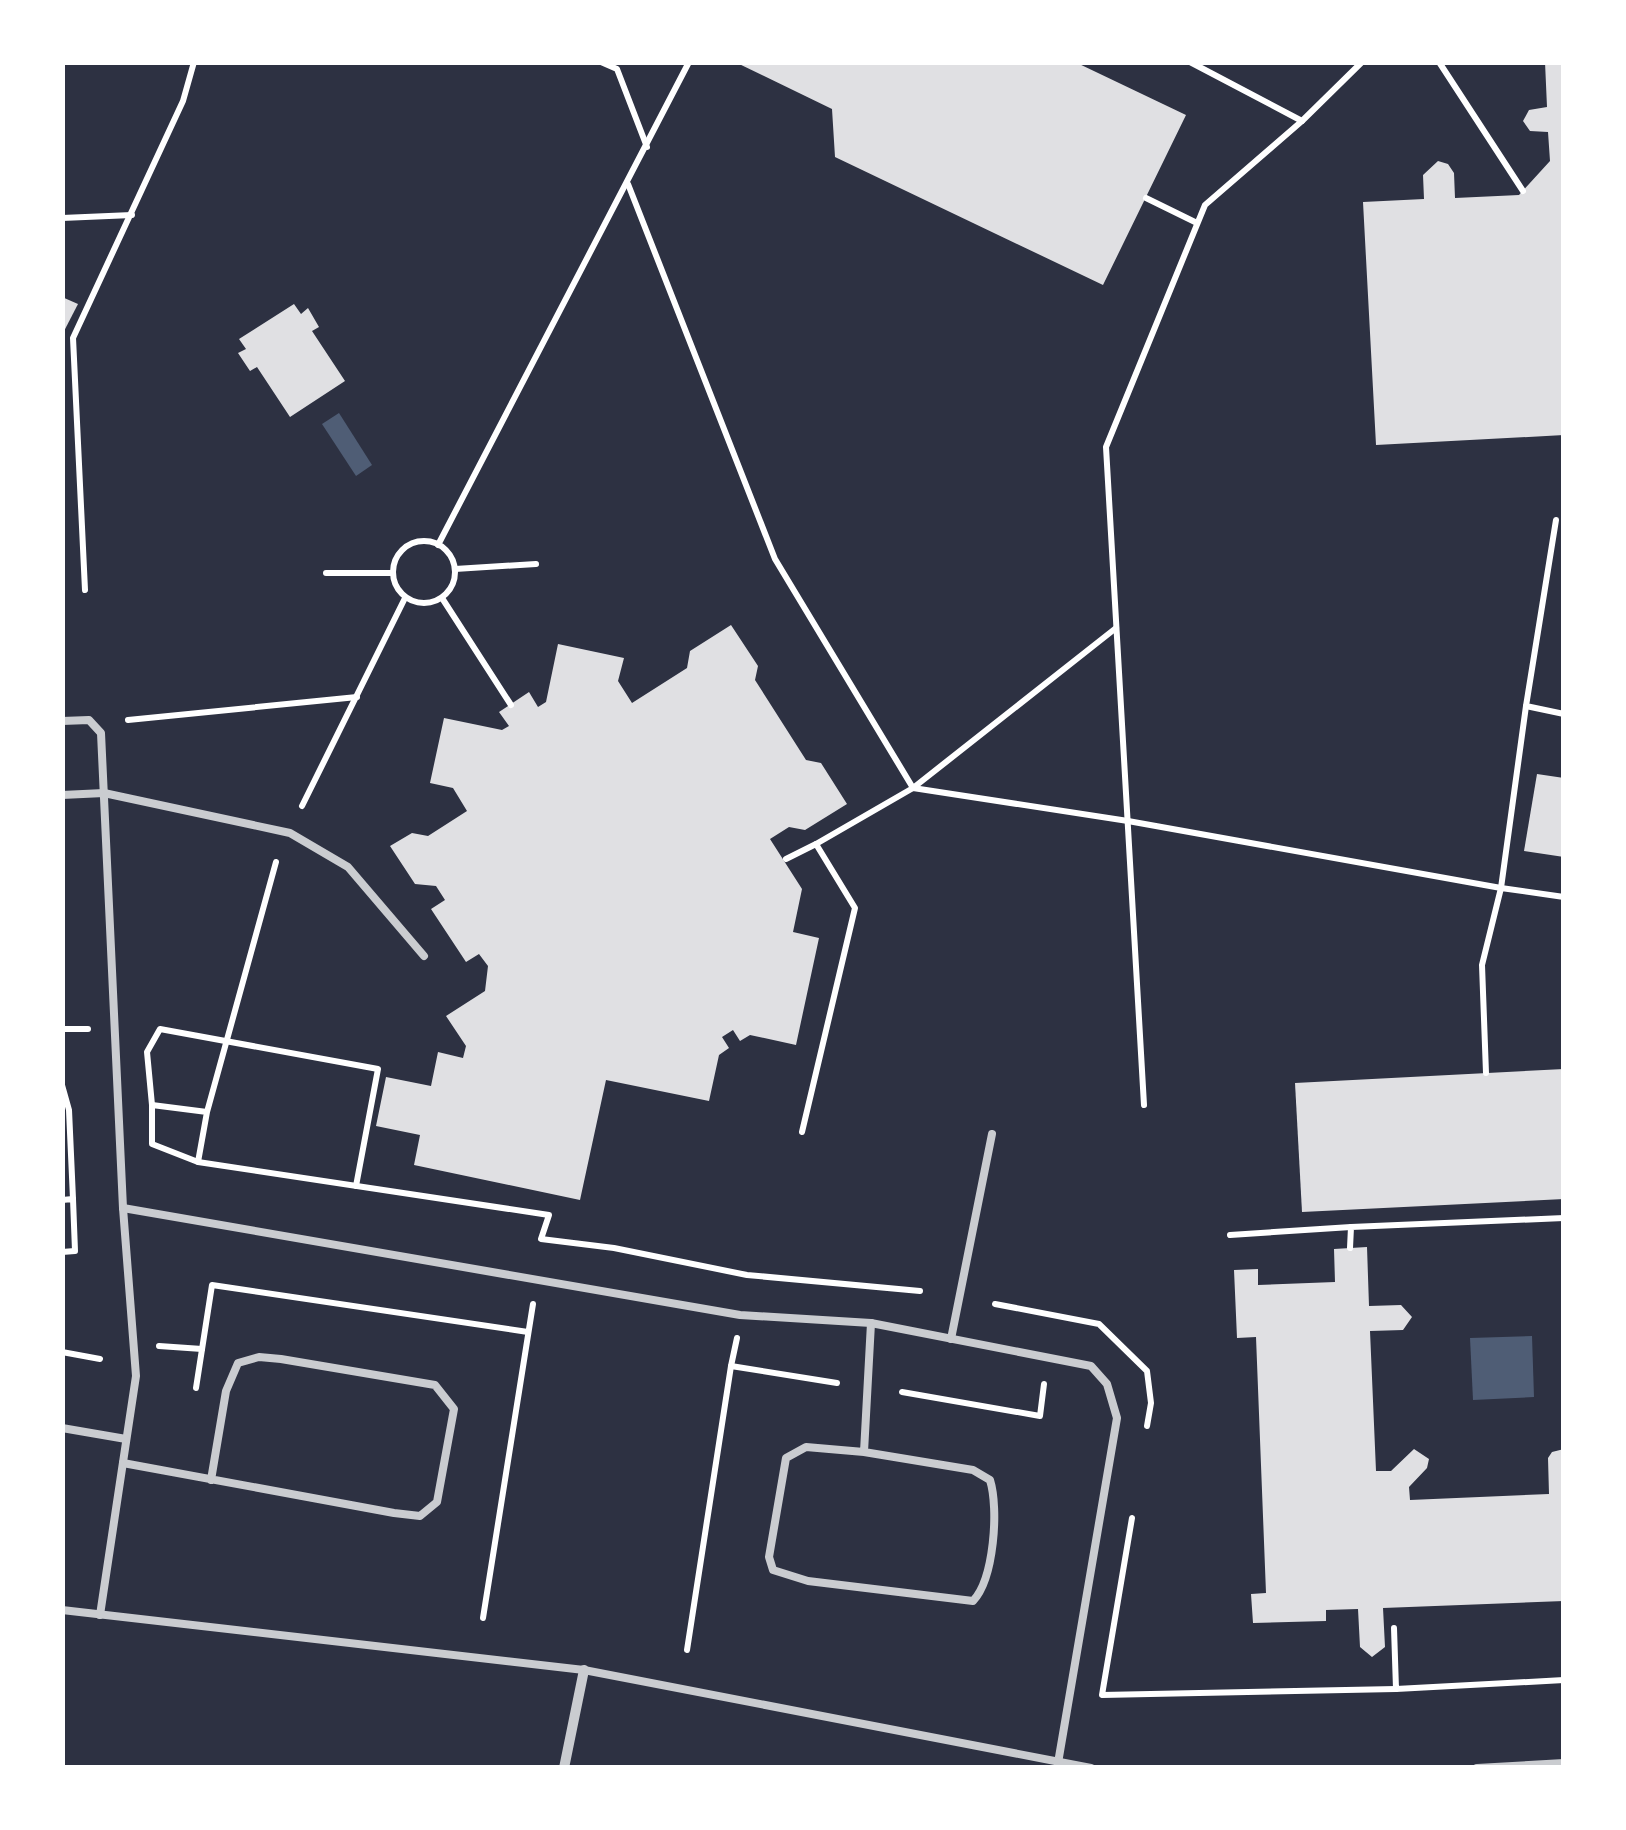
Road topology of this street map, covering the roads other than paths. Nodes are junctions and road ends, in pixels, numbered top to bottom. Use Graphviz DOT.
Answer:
graph roads {
  1 [pos="62,721"];
  2 [pos="104,793"];
  3 [pos="62,795"];
  4 [pos="424,956"];
  5 [pos="992,1134"];
  6 [pos="123,1208"];
  7 [pos="871,1324"];
  8 [pos="951,1339"];
  9 [pos="62,1428"];
  10 [pos="126,1438"];
  11 [pos="864,1452"];
  12 [pos="123,1463"];
  13 [pos="211,1480"];
  14 [pos="62,1610"];
  15 [pos="100,1615"];
  16 [pos="584,1670"];
  17 [pos="1058,1762"];
  18 [pos="1564,1764"];
  19 [pos="564,1768"];
  20 [pos="1091,1768"];
  21 [pos="1477,1768"];
  1 -- 2 [label="lane"];
  2 -- 3 [label="lane"];
  2 -- 4 [label="lane"];
  2 -- 6 [label="lane"];
  5 -- 8 [label="lane"];
  6 -- 7 [label="lane"];
  6 -- 10 [label="lane"];
  7 -- 8 [label="lane"];
  7 -- 11 [label="lane"];
  8 -- 17 [label="lane"];
  9 -- 10 [label="lane"];
  10 -- 12 [label="lane"];
  11 -- 11 [label="lane"];
  12 -- 13 [label="lane"];
  12 -- 15 [label="lane"];
  13 -- 13 [label="lane"];
  14 -- 15 [label="lane"];
  15 -- 16 [label="lane"];
  16 -- 17 [label="lane"];
  16 -- 19 [label="street"];
  17 -- 20 [label="lane"];
  18 -- 21 [label="lane"];
}
